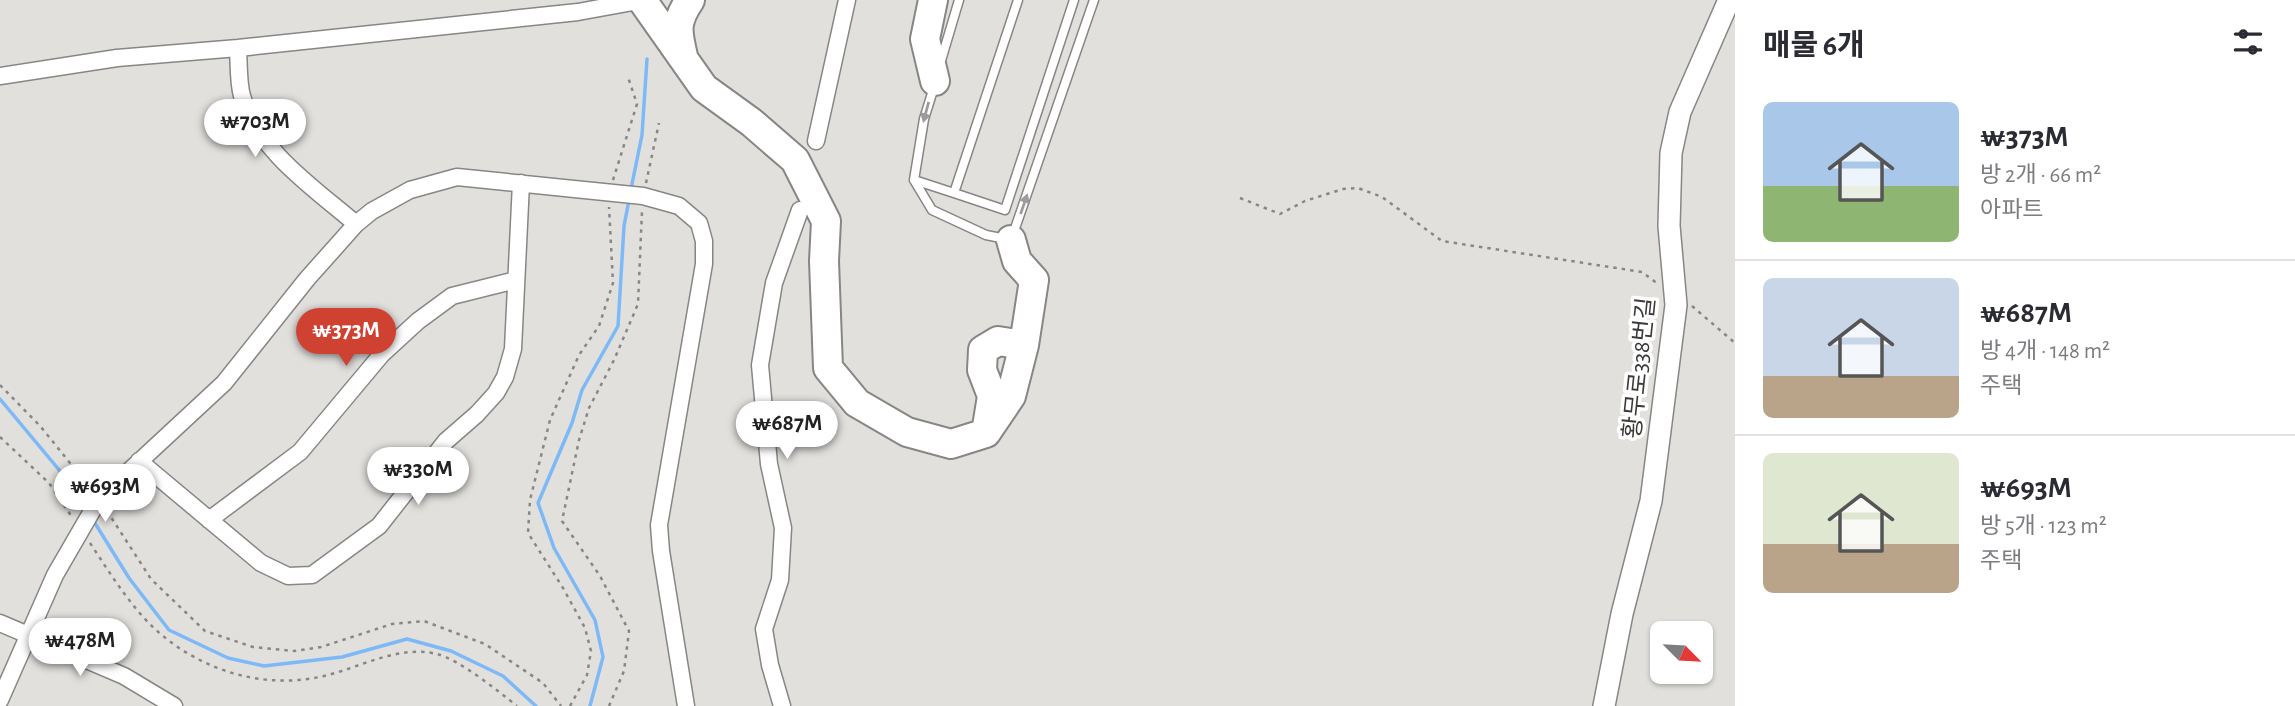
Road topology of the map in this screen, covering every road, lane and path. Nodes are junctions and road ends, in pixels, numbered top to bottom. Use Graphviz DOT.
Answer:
graph roads {
  1 [pos="643,0"];
  2 [pos="690,0"];
  3 [pos="847,0"];
  4 [pos="933,0"];
  5 [pos="959,0"];
  6 [pos="1018,0"];
  7 [pos="1074,0"];
  8 [pos="1094,0"];
  9 [pos="1729,0"];
  10 [pos="238,48"];
  11 [pos="683,58"];
  12 [pos="0,76"];
  13 [pos="628,77"];
  14 [pos="935,81"];
  15 [pos="659,123"];
  16 [pos="816,141"];
  17 [pos="915,180"];
  18 [pos="521,183"];
  19 [pos="608,192"];
  20 [pos="954,193"];
  21 [pos="643,196"];
  22 [pos="1240,198"];
  23 [pos="800,210"];
  24 [pos="356,224"];
  25 [pos="1012,240"];
  26 [pos="516,280"];
  27 [pos="1675,296"];
  28 [pos="1735,343"];
  29 [pos="1024,345"];
  30 [pos="0,385"];
  31 [pos="986,433"];
  32 [pos="0,437"];
  33 [pos="139,461"];
  34 [pos="99,499"];
  35 [pos="209,520"];
  36 [pos="80,529"];
  37 [pos="0,624"];
  38 [pos="28,636"];
  39 [pos="0,700"];
  40 [pos="174,706"];
  41 [pos="517,706"];
  42 [pos="561,706"];
  43 [pos="570,706"];
  44 [pos="609,706"];
  45 [pos="686,706"];
  46 [pos="782,706"];
  47 [pos="1604,706"];
  1 -- 10 [label="street"];
  1 -- 11 [label="highway"];
  2 -- 11 [label="highway"];
  3 -- 16 [label="street"];
  4 -- 14 [label="highway"];
  5 -- 14 [label="lane"];
  6 -- 20 [label="lane"];
  7 -- 20 [label="lane"];
  25 -- 8 [label="lane, one-way"];
  9 -- 27 [label="street, 황무로338번길"];
  10 -- 12 [label="street"];
  10 -- 24 [label="street"];
  11 -- 31 [label="highway"];
  13 -- 19 [label="path"];
  14 -- 17 [label="lane, one-way"];
  15 -- 21 [label="path"];
  17 -- 20 [label="lane"];
  17 -- 25 [label="lane"];
  18 -- 19 [label="street"];
  18 -- 24 [label="street"];
  18 -- 26 [label="street"];
  19 -- 21 [label="street"];
  19 -- 43 [label="path"];
  21 -- 44 [label="path"];
  21 -- 45 [label="street"];
  22 -- 27 [label="path"];
  23 -- 46 [label="street"];
  24 -- 33 [label="street"];
  25 -- 29 [label="highway"];
  26 -- 35 [label="street"];
  26 -- 35 [label="street"];
  27 -- 28 [label="path"];
  27 -- 47 [label="street, 황무로338번길"];
  29 -- 31 [label="highway"];
  29 -- 31 [label="highway"];
  30 -- 34 [label="path"];
  32 -- 36 [label="path"];
  33 -- 34 [label="street"];
  33 -- 35 [label="street"];
  34 -- 36 [label="street"];
  34 -- 42 [label="path"];
  36 -- 38 [label="street"];
  36 -- 41 [label="path"];
  37 -- 38 [label="street"];
  38 -- 39 [label="street"];
  38 -- 40 [label="street"];
}
